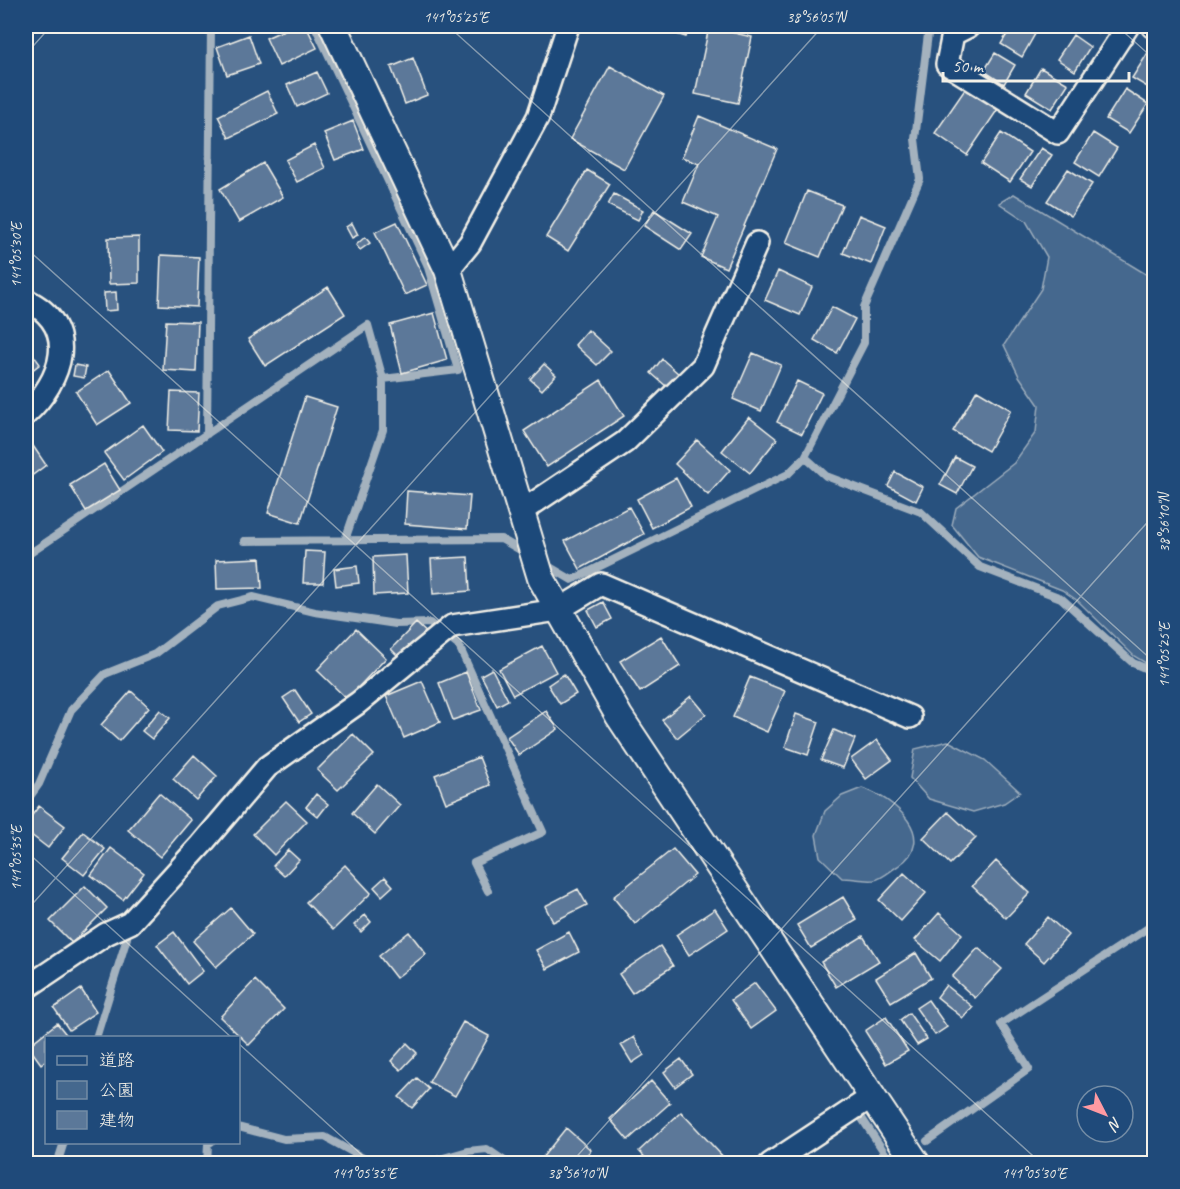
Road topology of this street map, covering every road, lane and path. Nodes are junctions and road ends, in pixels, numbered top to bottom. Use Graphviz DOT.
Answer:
graph roads {
  1 [pos="333,26"];
  2 [pos="568,26"];
  3 [pos="969,26"];
  4 [pos="1128,26"];
  5 [pos="757,243"];
  6 [pos="448,270"];
  7 [pos="26,300"];
  8 [pos="26,414"];
  9 [pos="522,511"];
  10 [pos="558,610"];
  11 [pos="910,717"];
  12 [pos="26,988"];
  13 [pos="873,1096"];
  14 [pos="770,1164"];
  15 [pos="917,1164"];
  1 -- 6 [label="street"];
  2 -- 6 [label="street"];
  3 -- 4 [label="street"];
  5 -- 9 [label="street"];
  6 -- 9 [label="street"];
  7 -- 8 [label="street"];
  9 -- 10 [label="street"];
  10 -- 11 [label="street"];
  10 -- 12 [label="street"];
  10 -- 13 [label="street"];
  13 -- 14 [label="street"];
  13 -- 15 [label="street"];
}
